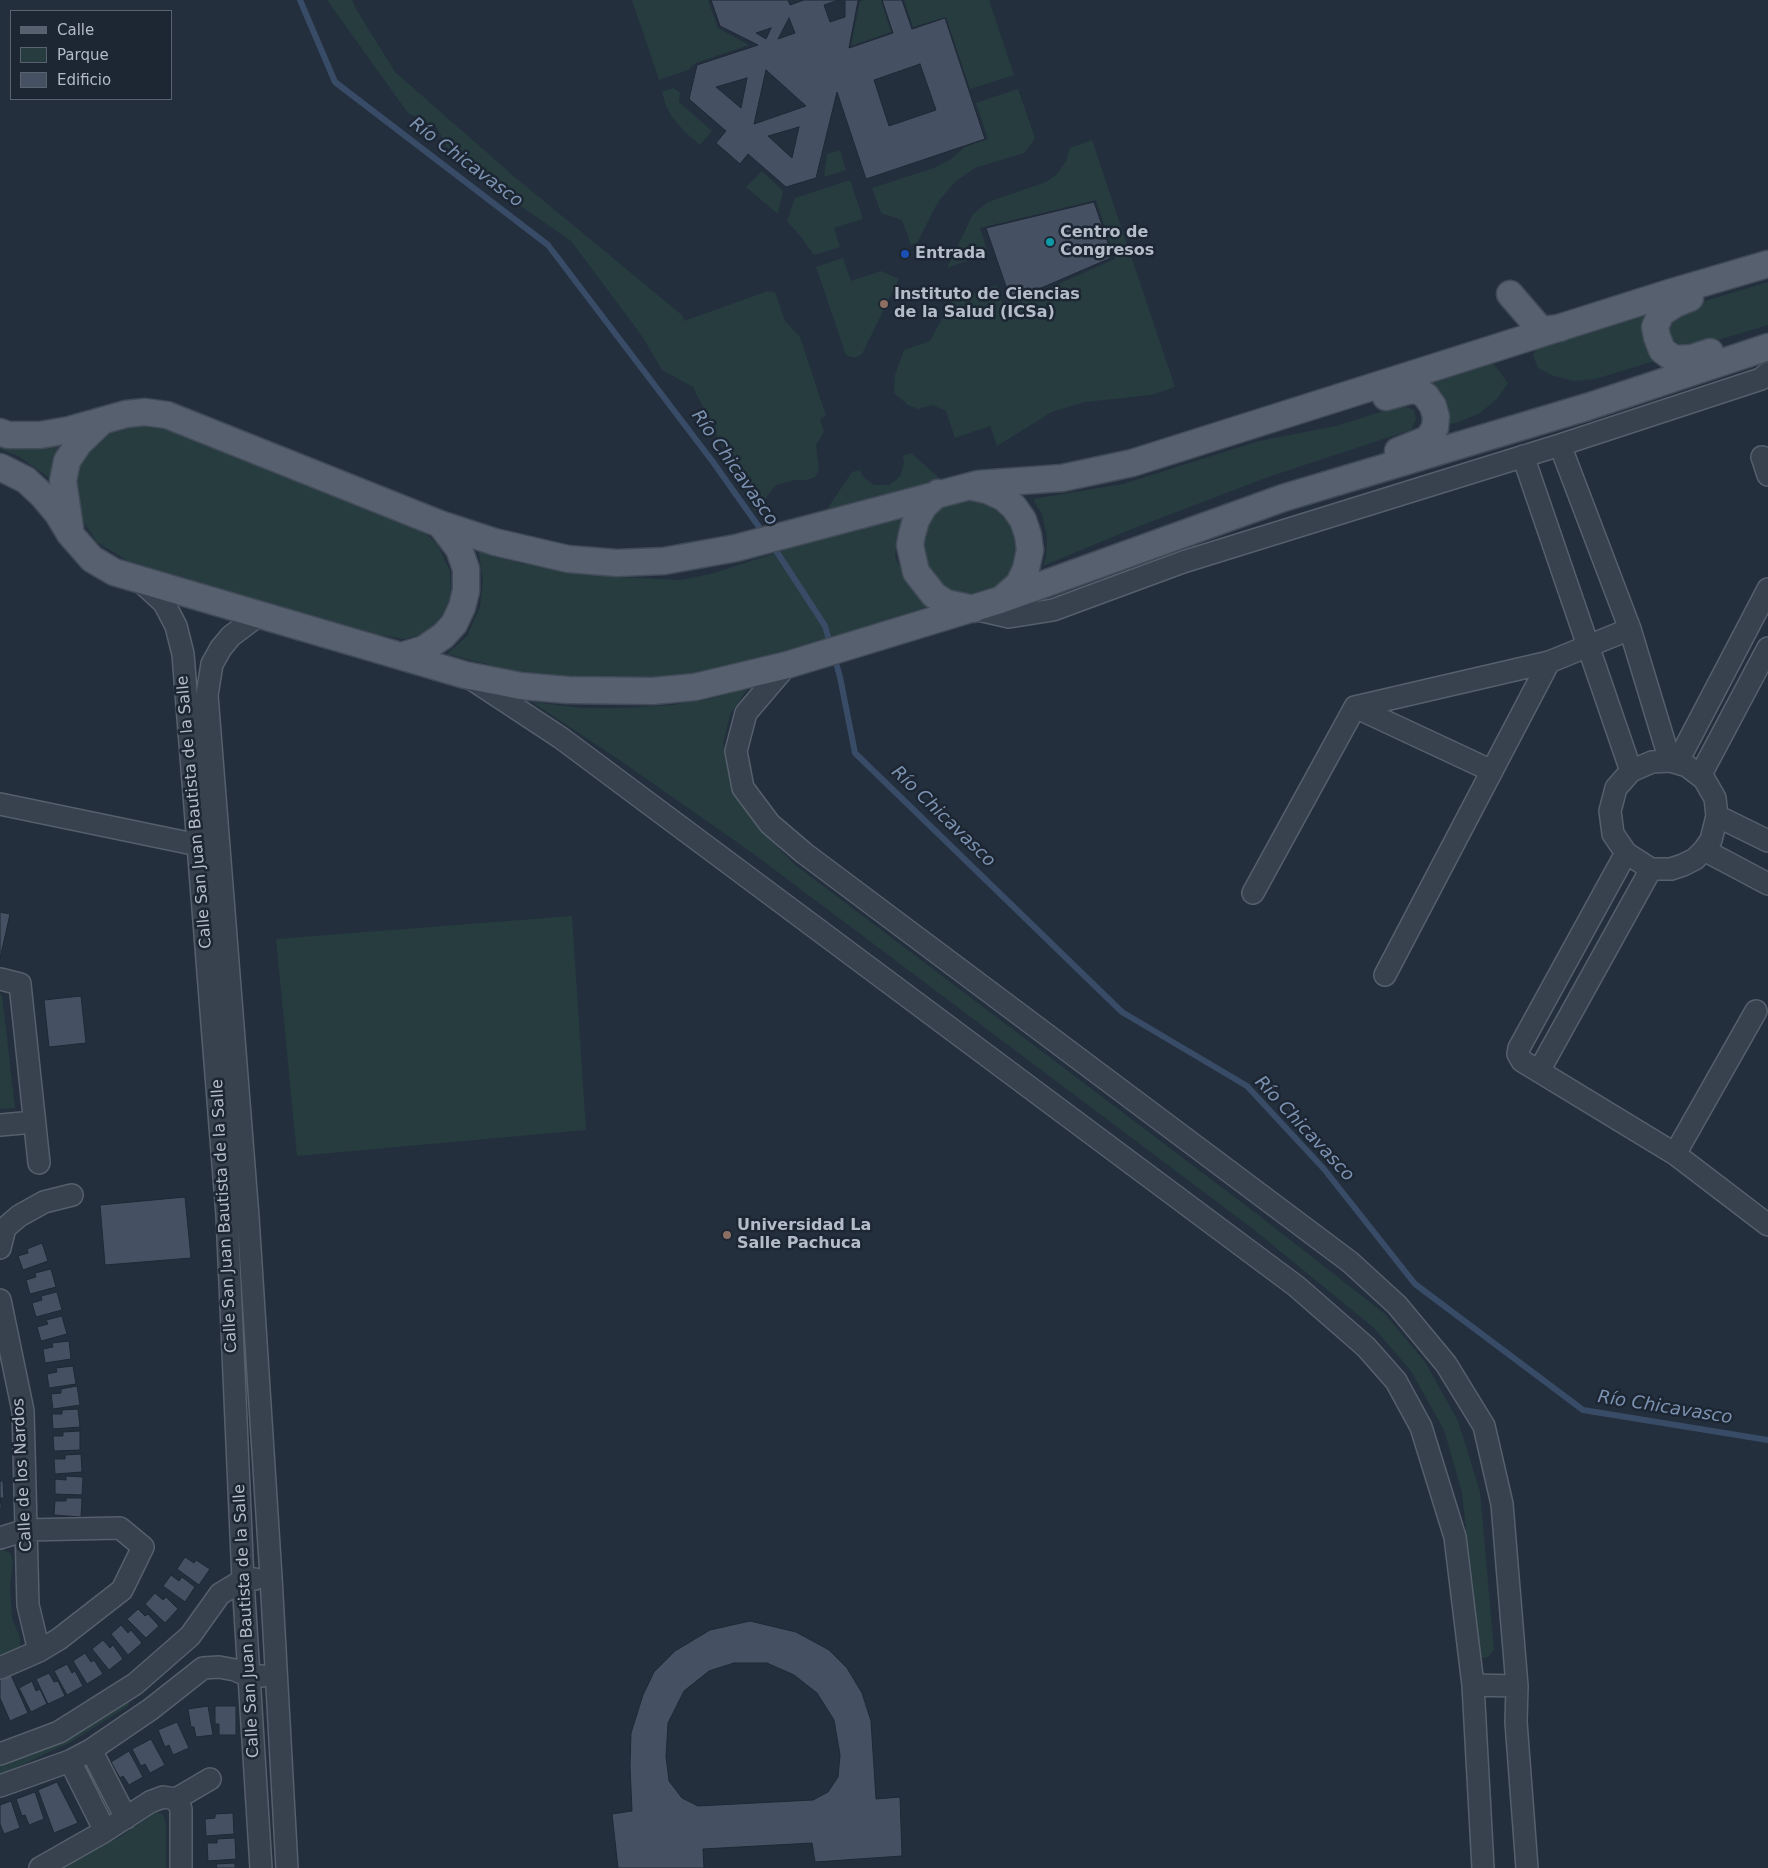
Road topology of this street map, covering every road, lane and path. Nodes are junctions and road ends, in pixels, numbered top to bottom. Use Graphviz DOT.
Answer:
graph roads {
  1 [pos="1768,264"];
  2 [pos="1768,269"];
  3 [pos="1510,294"];
  4 [pos="1561,328"];
  5 [pos="1768,335"];
  6 [pos="1768,347"];
  7 [pos="1768,374"];
  8 [pos="102,420"];
  9 [pos="1256,424"];
  10 [pos="0,432"];
  11 [pos="1560,445"];
  12 [pos="1523,456"];
  13 [pos="0,467"];
  14 [pos="969,486"];
  15 [pos="938,493"];
  16 [pos="1242,512"];
  17 [pos="440,524"];
  18 [pos="70,534"];
  19 [pos="1250,541"];
  20 [pos="139,580"];
  21 [pos="1768,589"];
  22 [pos="1000,600"];
  23 [pos="974,609"];
  24 [pos="259,615"];
  25 [pos="1630,629"];
  26 [pos="1588,645"];
  27 [pos="1768,648"];
  28 [pos="401,656"];
  29 [pos="1549,662"];
  30 [pos="787,665"];
  31 [pos="465,675"];
  32 [pos="1355,707"];
  33 [pos="1674,762"];
  34 [pos="1492,771"];
  35 [pos="1631,771"];
  36 [pos="1700,776"];
  37 [pos="0,804"];
  38 [pos="1717,816"];
  39 [pos="1768,841"];
  40 [pos="198,845"];
  41 [pos="1704,850"];
  42 [pos="1626,853"];
  43 [pos="1651,869"];
  44 [pos="1768,884"];
  45 [pos="1253,893"];
  46 [pos="1385,975"];
  47 [pos="0,979"];
  48 [pos="1756,1011"];
  49 [pos="1539,1071"];
  50 [pos="34,1122"];
  51 [pos="0,1125"];
  52 [pos="1675,1154"];
  53 [pos="39,1163"];
  54 [pos="72,1195"];
  55 [pos="1768,1225"];
  56 [pos="0,1248"];
  57 [pos="0,1300"];
  58 [pos="26,1530"];
  59 [pos="0,1538"];
  60 [pos="271,1578"];
  61 [pos="243,1580"];
  62 [pos="190,1636"];
  63 [pos="39,1651"];
  64 [pos="0,1668"];
  65 [pos="203,1668"];
  66 [pos="276,1675"];
  67 [pos="249,1676"];
  68 [pos="135,1684"];
  69 [pos="1473,1685"];
  70 [pos="1517,1686"];
  71 [pos="151,1709"];
  72 [pos="91,1750"];
  73 [pos="0,1754"];
  74 [pos="70,1761"];
  75 [pos="210,1779"];
  76 [pos="0,1786"];
  77 [pos="176,1799"];
  78 [pos="126,1818"];
  79 [pos="105,1831"];
  80 [pos="40,1868"];
  81 [pos="181,1868"];
  82 [pos="261,1868"];
  83 [pos="287,1868"];
  84 [pos="1483,1868"];
  85 [pos="1527,1868"];
  1 -- 4 [label="main road"];
  2 -- 5 [label="main road"];
  3 -- 4 [label="main road"];
  4 -- 9 [label="main road"];
  6 -- 16 [label="main road"];
  7 -- 11 [label="street"];
  8 -- 10 [label="main road"];
  8 -- 17 [label="main road"];
  8 -- 18 [label="main road"];
  9 -- 14 [label="main road"];
  9 -- 16 [label="main road"];
  11 -- 12 [label="street"];
  11 -- 25 [label="street"];
  12 -- 19 [label="street"];
  12 -- 26 [label="street"];
  13 -- 18 [label="main road"];
  14 -- 15 [label="main road"];
  14 -- 22 [label="main road"];
  15 -- 17 [label="main road"];
  15 -- 23 [label="main road"];
  16 -- 19 [label="street"];
  16 -- 22 [label="main road"];
  17 -- 28 [label="main road"];
  18 -- 20 [label="main road"];
  19 -- 23 [label="street"];
  20 -- 24 [label="main road"];
  20 -- 40 [label="street, Calle San Juan Bautista de la Salle"];
  21 -- 33 [label="street"];
  22 -- 23 [label="main road"];
  23 -- 30 [label="main road"];
  24 -- 28 [label="main road"];
  24 -- 60 [label="street, Calle San Juan Bautista de la Salle"];
  25 -- 26 [label="street"];
  25 -- 33 [label="street"];
  26 -- 29 [label="street"];
  26 -- 35 [label="street"];
  27 -- 36 [label="street"];
  28 -- 31 [label="main road"];
  29 -- 32 [label="street"];
  29 -- 34 [label="street"];
  30 -- 31 [label="main road"];
  30 -- 70 [label="street"];
  31 -- 69 [label="street"];
  32 -- 34 [label="street"];
  32 -- 45 [label="street"];
  33 -- 35 [label="street"];
  33 -- 36 [label="street"];
  34 -- 46 [label="street"];
  35 -- 42 [label="street"];
  36 -- 38 [label="street"];
  37 -- 40 [label="street"];
  38 -- 39 [label="street"];
  38 -- 41 [label="street"];
  40 -- 61 [label="street, Calle San Juan Bautista de la Salle"];
  41 -- 43 [label="street"];
  41 -- 44 [label="street"];
  42 -- 43 [label="street"];
  42 -- 49 [label="street"];
  43 -- 49 [label="street"];
  47 -- 50 [label="street"];
  48 -- 52 [label="street"];
  49 -- 52 [label="street"];
  50 -- 51 [label="street"];
  50 -- 53 [label="street"];
  52 -- 55 [label="street"];
  54 -- 56 [label="street"];
  57 -- 58 [label="street, Calle de los Nardos"];
  58 -- 59 [label="street"];
  58 -- 63 [label="street, Calle de los Nardos"];
  58 -- 63 [label="street"];
  60 -- 61 [label="street"];
  60 -- 66 [label="street, Calle San Juan Bautista de la Salle"];
  61 -- 62 [label="street"];
  61 -- 67 [label="street, Calle San Juan Bautista de la Salle"];
  62 -- 65 [label="street"];
  62 -- 68 [label="street"];
  63 -- 64 [label="street"];
  65 -- 67 [label="street"];
  65 -- 71 [label="street"];
  66 -- 67 [label="street"];
  66 -- 83 [label="street, Calle San Juan Bautista de la Salle"];
  67 -- 82 [label="street, Calle San Juan Bautista de la Salle"];
  68 -- 71 [label="street"];
  68 -- 73 [label="street"];
  69 -- 70 [label="street"];
  69 -- 84 [label="street"];
  70 -- 85 [label="street"];
  71 -- 72 [label="street"];
  72 -- 74 [label="street"];
  72 -- 78 [label="street"];
  74 -- 76 [label="street"];
  74 -- 79 [label="street"];
  75 -- 77 [label="street"];
  77 -- 78 [label="street"];
  77 -- 81 [label="street"];
  78 -- 79 [label="street"];
  79 -- 80 [label="street"];
}
